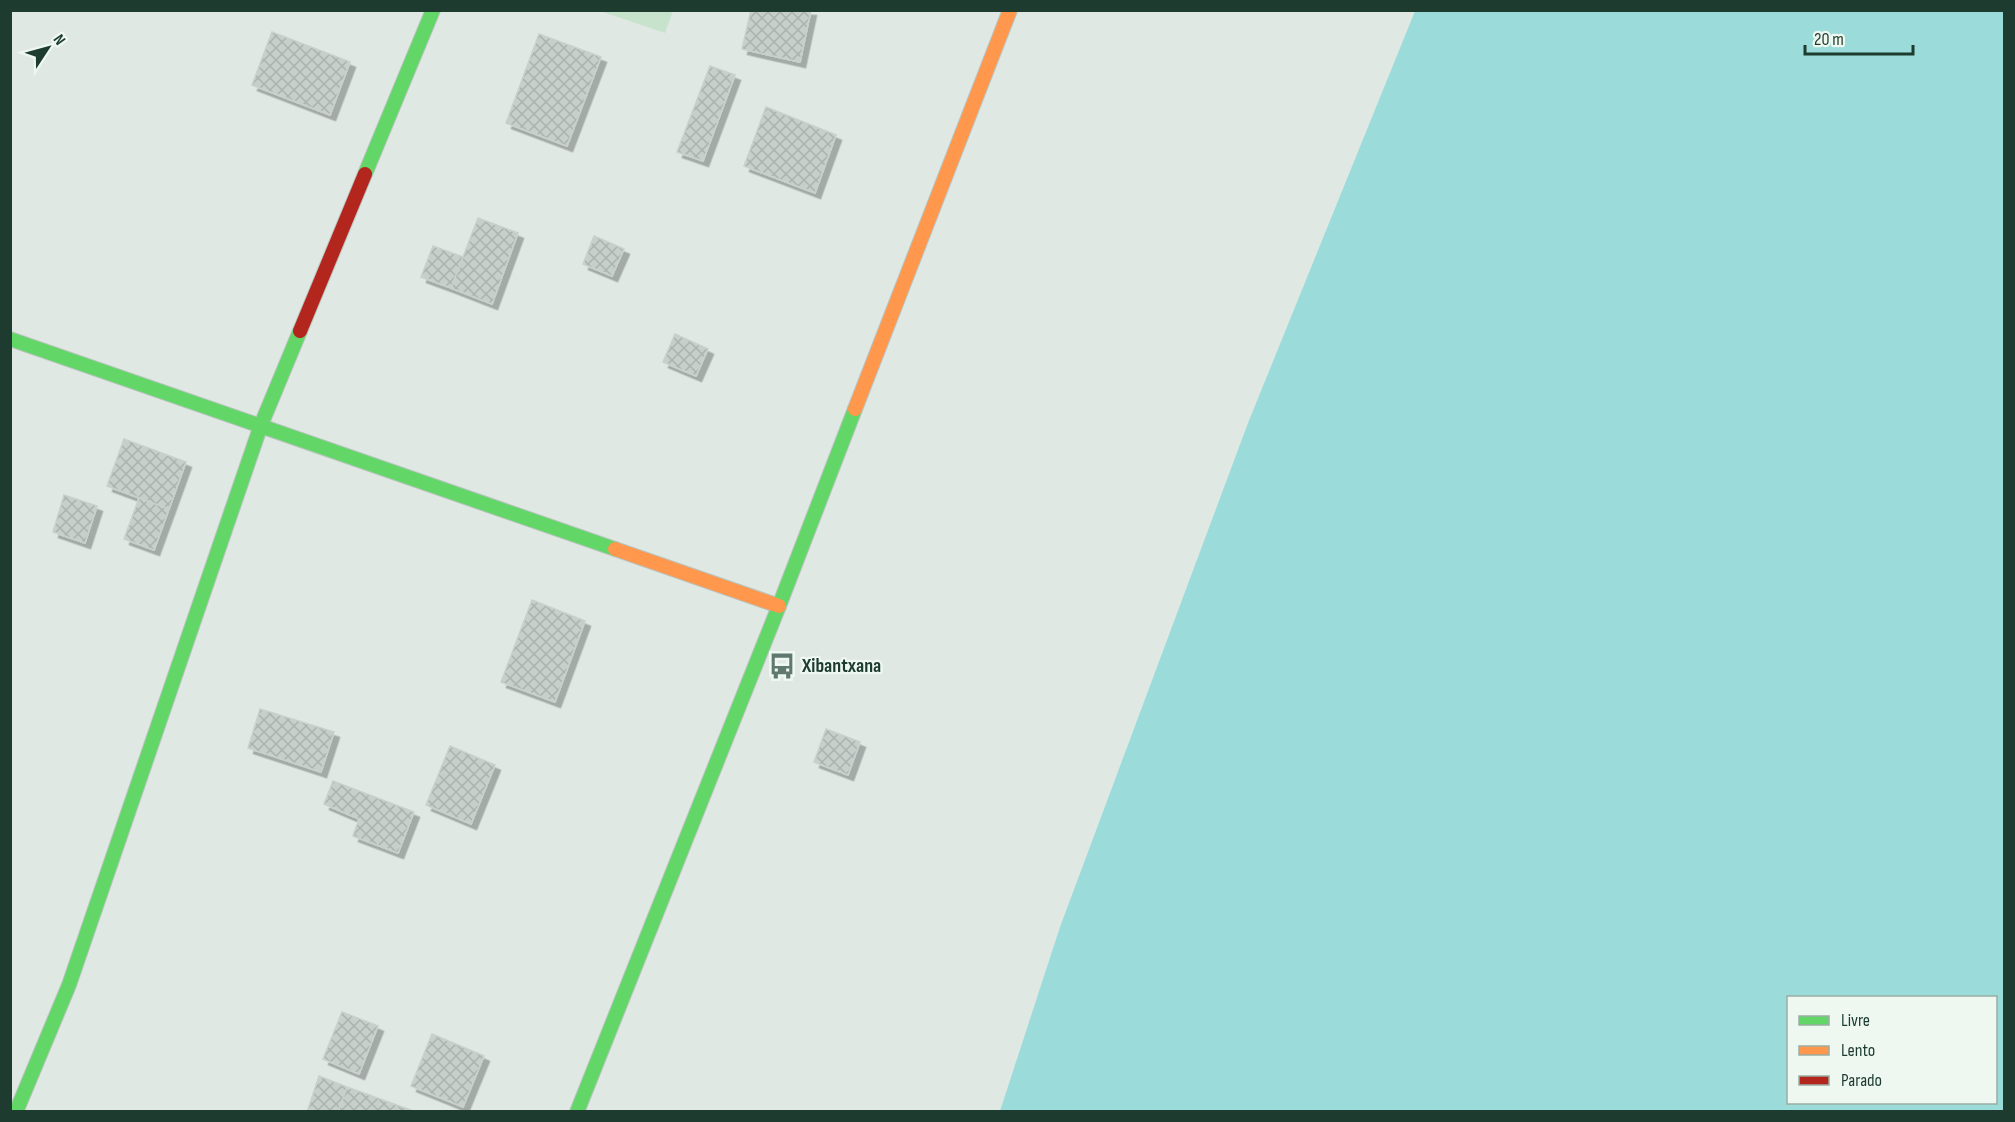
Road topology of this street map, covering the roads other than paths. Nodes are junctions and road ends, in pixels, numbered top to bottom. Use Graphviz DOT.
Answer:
graph roads {
  1 [pos="433,10"];
  2 [pos="1010,10"];
  3 [pos="10,339"];
  4 [pos="261,425"];
  5 [pos="778,606"];
  6 [pos="16,1112"];
  7 [pos="577,1112"];
  1 -- 4 [label="street"];
  2 -- 5 [label="street"];
  3 -- 4 [label="street"];
  4 -- 5 [label="street"];
  4 -- 6 [label="street"];
  5 -- 7 [label="street"];
}
